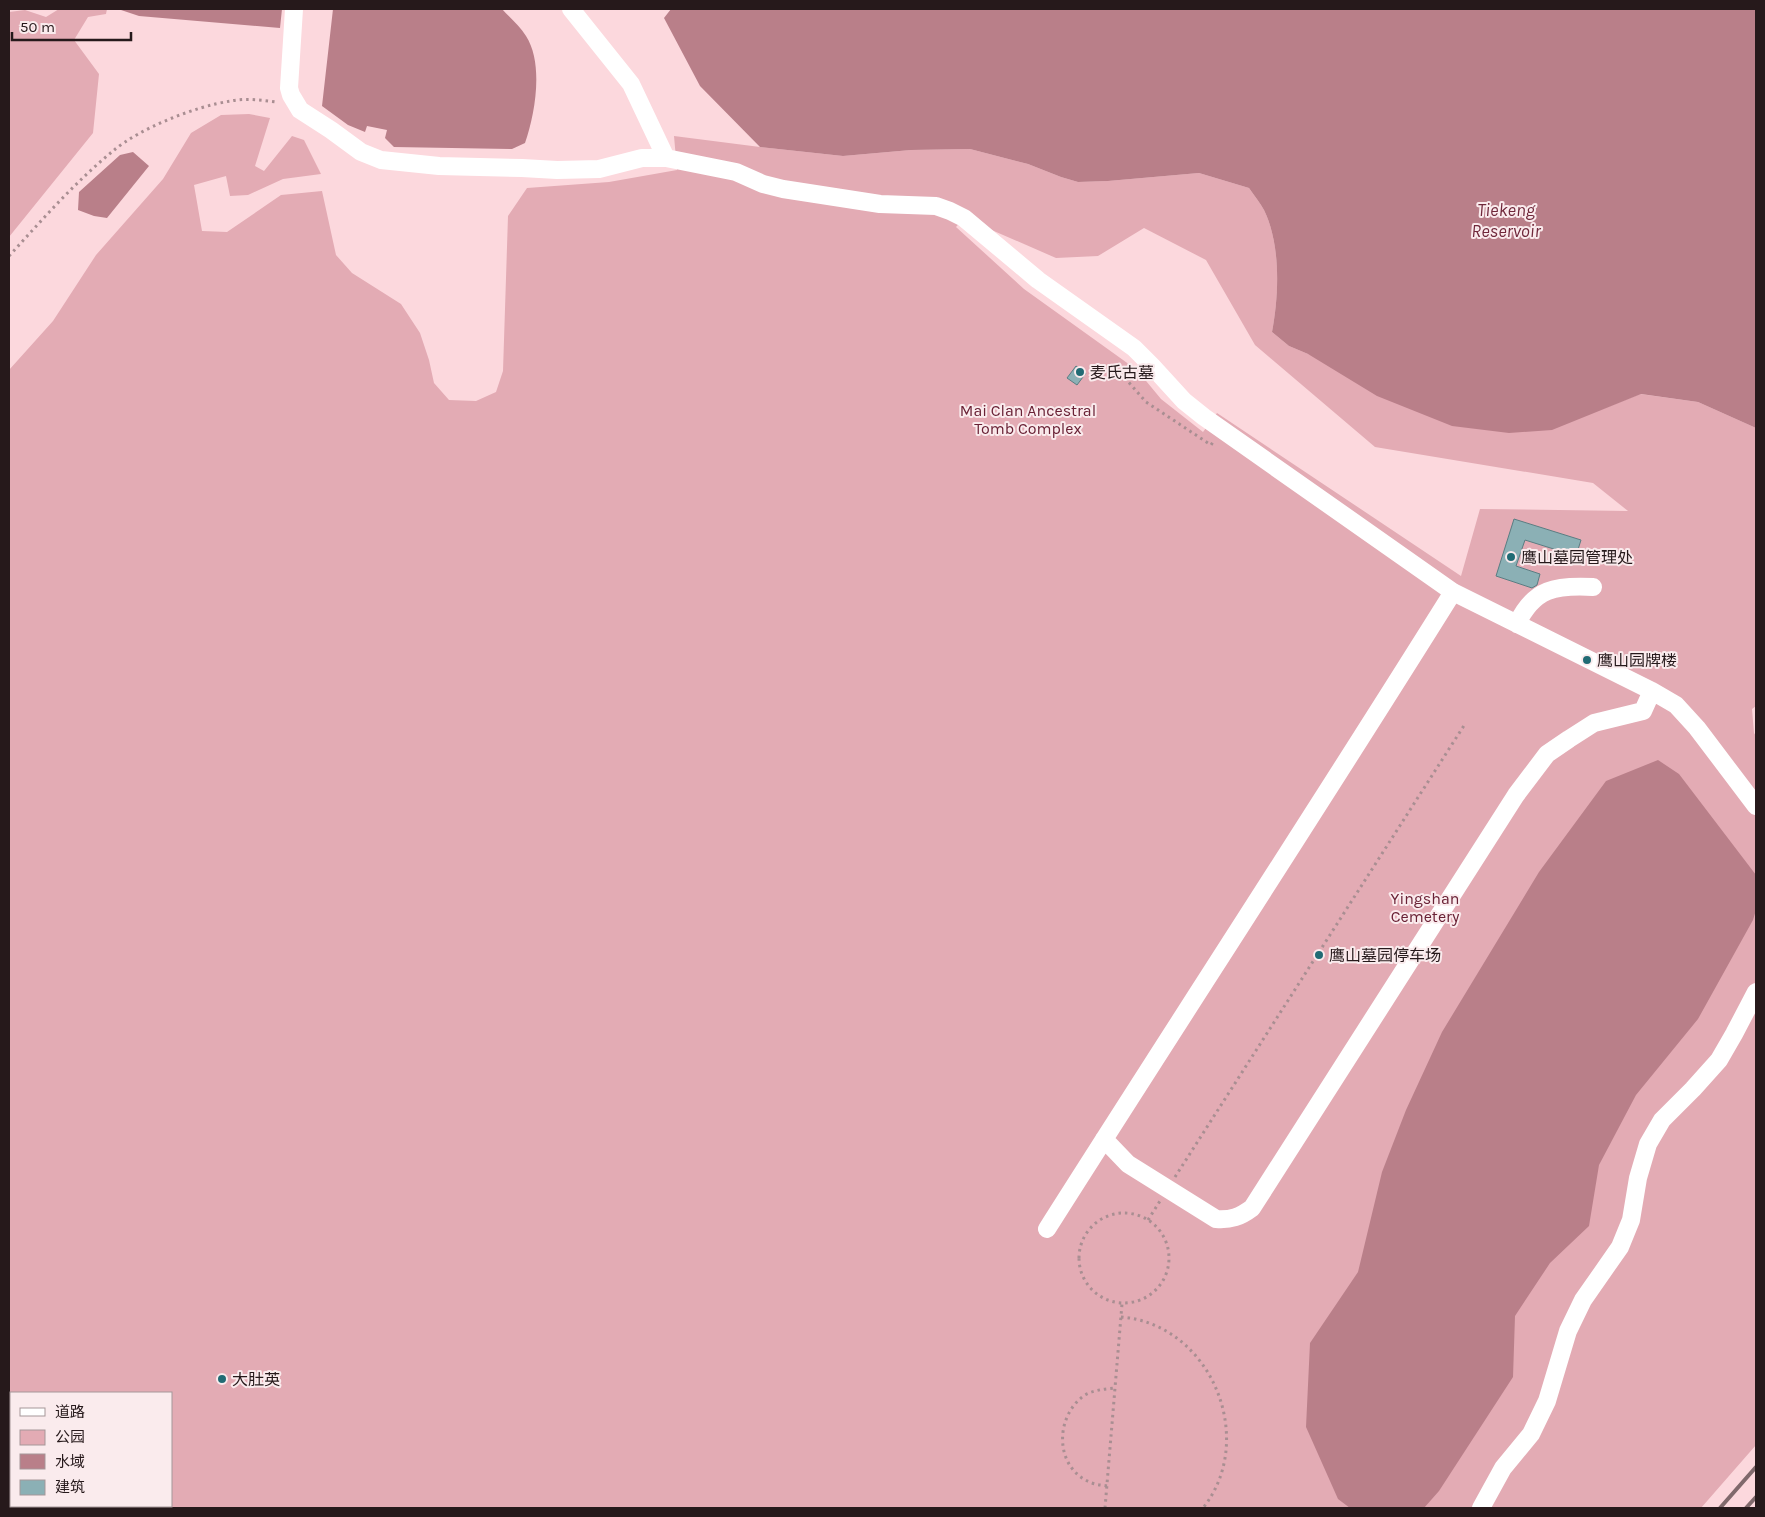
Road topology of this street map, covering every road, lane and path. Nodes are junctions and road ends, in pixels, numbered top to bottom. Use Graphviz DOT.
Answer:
graph roads {
  1 [pos="294,9"];
  2 [pos="571,9"];
  3 [pos="300,110"];
  4 [pos="666,158"];
  5 [pos="9,256"];
  6 [pos="1109,366"];
  7 [pos="1211,445"];
  8 [pos="1593,587"];
  9 [pos="1453,592"];
  10 [pos="1517,624"];
  11 [pos="1652,691"];
  12 [pos="1465,724"];
  13 [pos="1756,806"];
  14 [pos="1756,992"];
  15 [pos="1104,1139"];
  16 [pos="1168,1189"];
  17 [pos="1148,1220"];
  18 [pos="1047,1229"];
  19 [pos="1122,1304"];
  20 [pos="1121,1317"];
  21 [pos="1115,1388"];
  22 [pos="1107,1486"];
  23 [pos="1105,1508"];
  24 [pos="1203,1508"];
  25 [pos="1480,1508"];
  1 -- 3 [label="street"];
  2 -- 4 [label="street"];
  3 -- 4 [label="street"];
  3 -- 5 [label="path"];
  4 -- 9 [label="street"];
  6 -- 7 [label="path"];
  8 -- 10 [label="street"];
  9 -- 10 [label="street"];
  9 -- 15 [label="street"];
  10 -- 11 [label="street"];
  11 -- 13 [label="street"];
  11 -- 16 [label="street"];
  12 -- 16 [label="path"];
  14 -- 25 [label="street"];
  15 -- 16 [label="street"];
  15 -- 18 [label="street"];
  16 -- 17 [label="path"];
  17 -- 19 [label="path"];
  17 -- 19 [label="path"];
  19 -- 20 [label="path"];
  20 -- 21 [label="path"];
  20 -- 24 [label="path"];
  21 -- 22 [label="path"];
  21 -- 22 [label="path"];
  22 -- 23 [label="path"];
}
